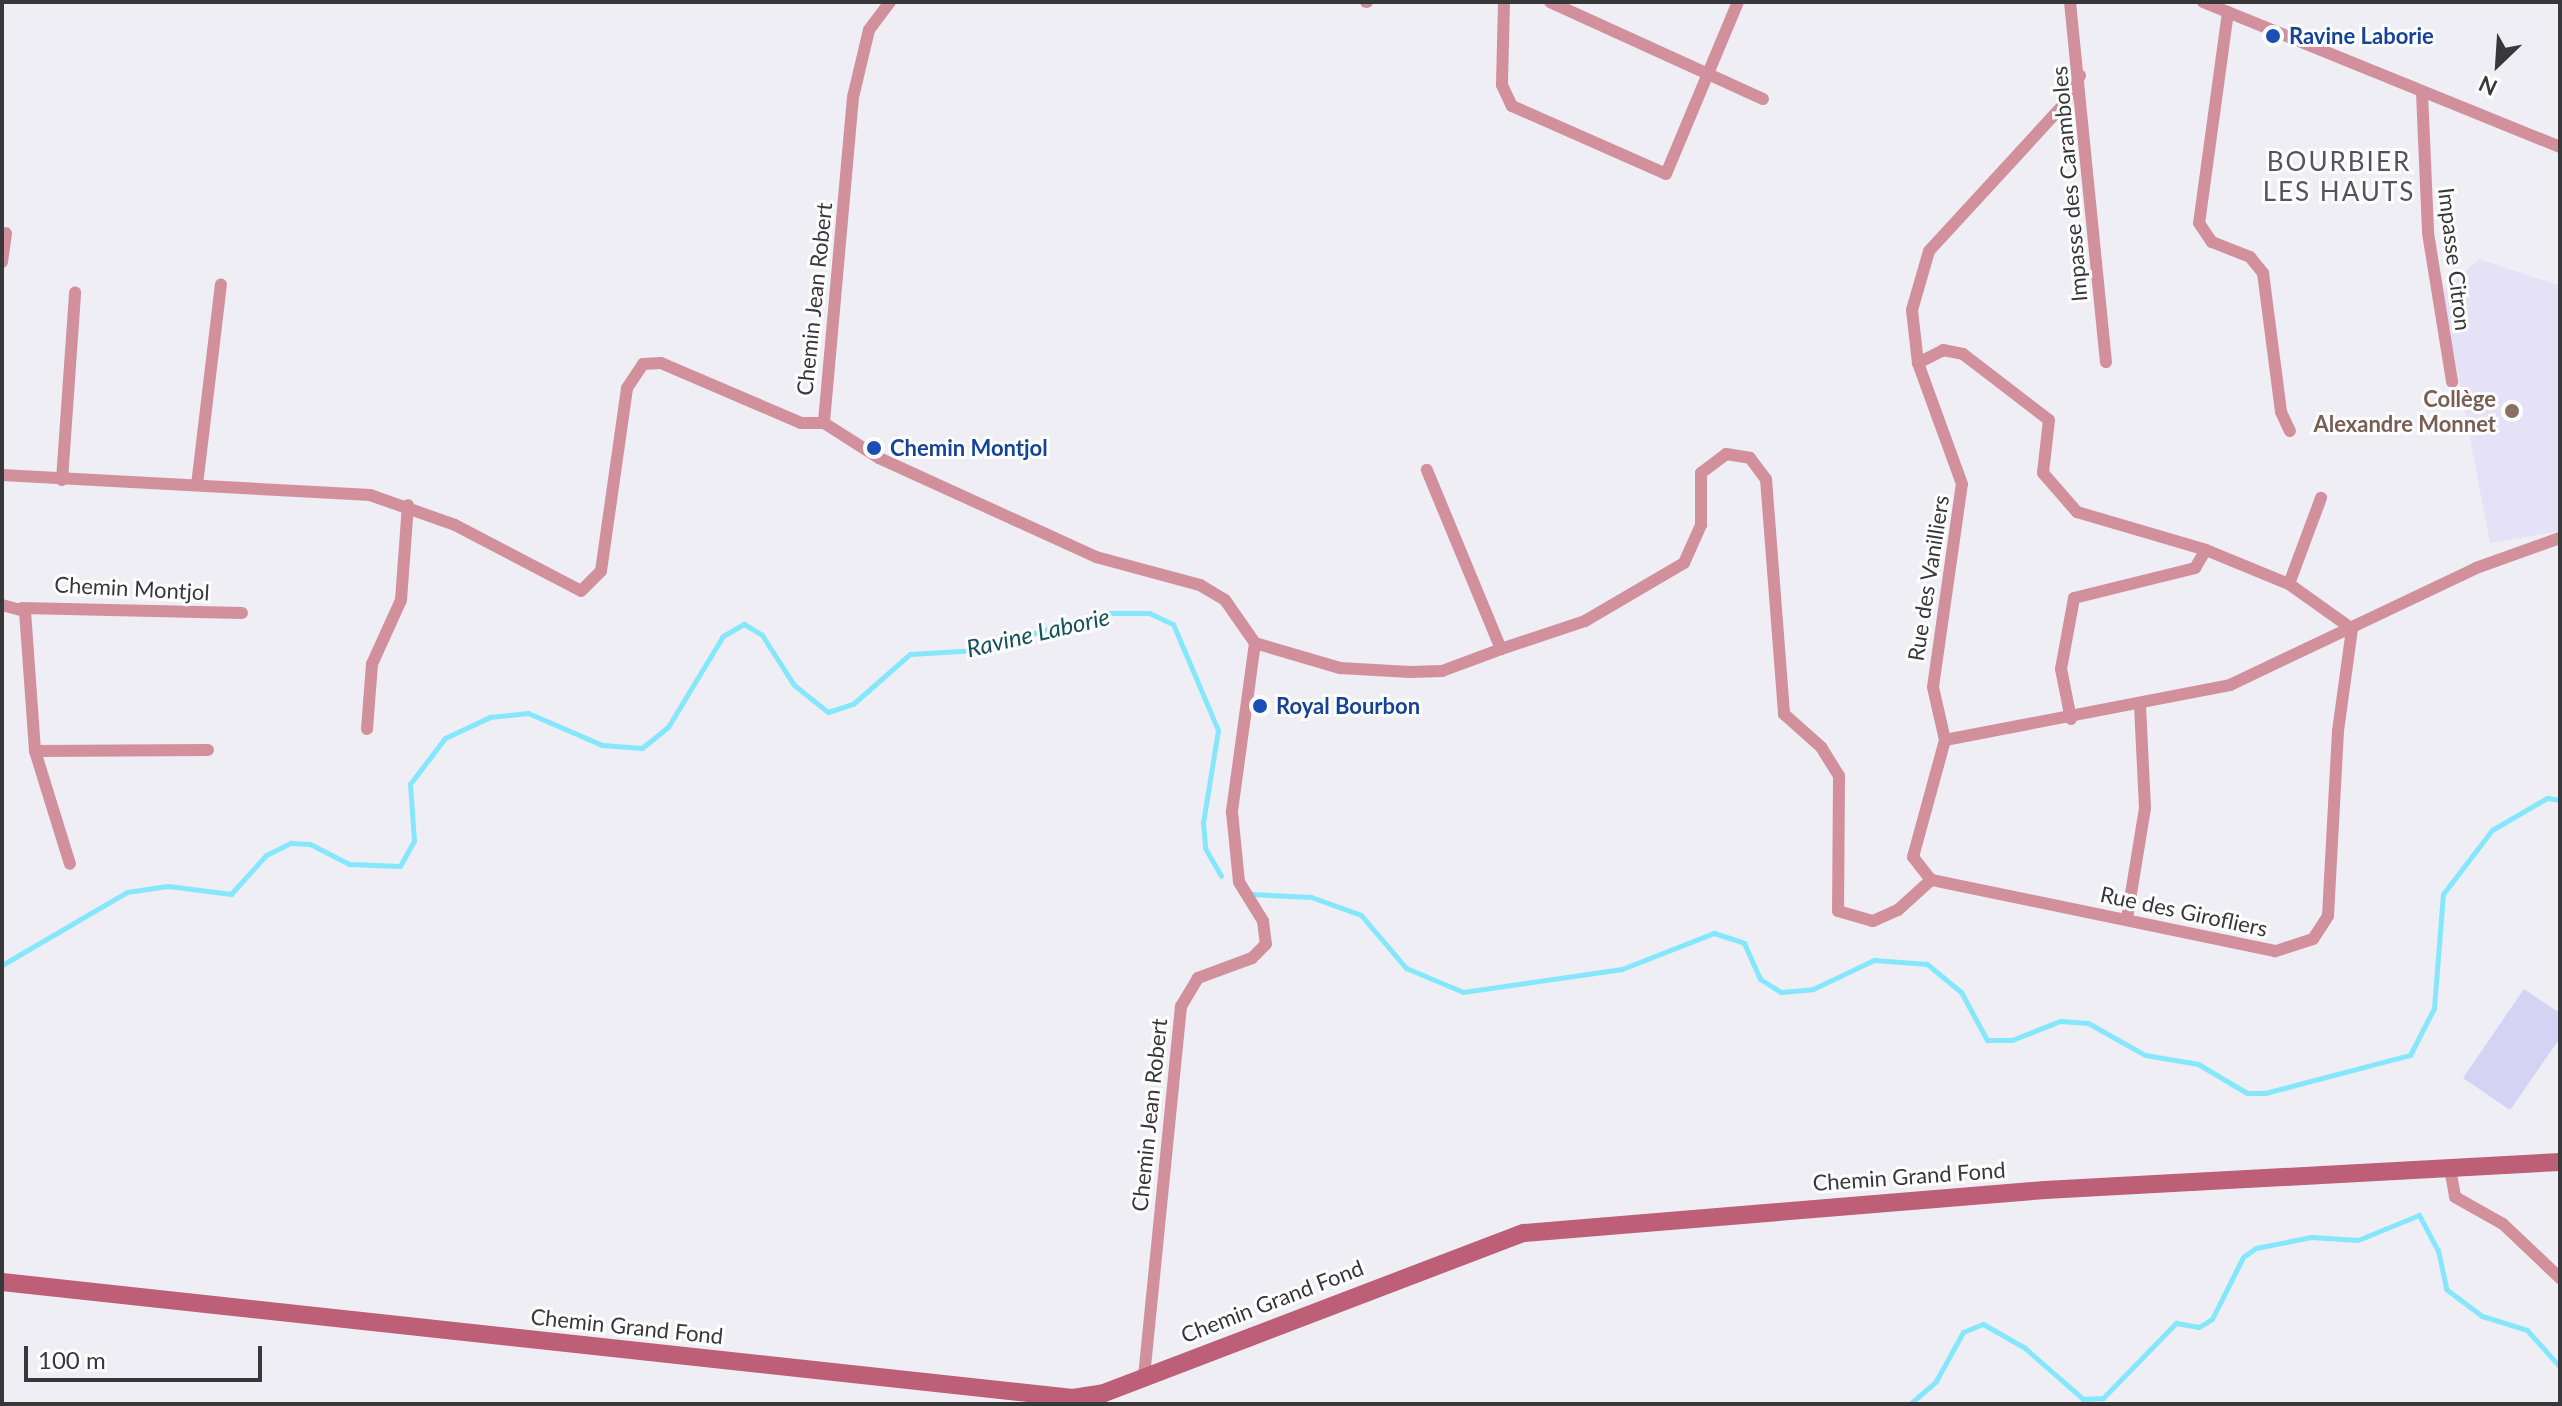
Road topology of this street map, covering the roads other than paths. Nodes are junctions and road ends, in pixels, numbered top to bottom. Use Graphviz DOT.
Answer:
graph roads {
  1 [pos="890,2"];
  2 [pos="1504,2"];
  3 [pos="1550,2"];
  4 [pos="1738,2"];
  5 [pos="2070,2"];
  6 [pos="2203,2"];
  7 [pos="2228,12"];
  8 [pos="1710,73"];
  9 [pos="2080,76"];
  10 [pos="2422,93"];
  11 [pos="1763,99"];
  12 [pos="2560,147"];
  13 [pos="6,233"];
  14 [pos="2,262"];
  15 [pos="221,284"];
  16 [pos="75,292"];
  17 [pos="2106,362"];
  18 [pos="1918,363"];
  19 [pos="2452,382"];
  20 [pos="824,423"];
  21 [pos="2290,431"];
  22 [pos="1427,470"];
  23 [pos="2,475"];
  24 [pos="62,480"];
  25 [pos="197,485"];
  26 [pos="2321,498"];
  27 [pos="408,505"];
  28 [pos="2560,538"];
  29 [pos="2206,550"];
  30 [pos="2289,584"];
  31 [pos="2,605"];
  32 [pos="22,608"];
  33 [pos="242,613"];
  34 [pos="2352,629"];
  35 [pos="1255,643"];
  36 [pos="1501,649"];
  37 [pos="2140,706"];
  38 [pos="2071,719"];
  39 [pos="367,729"];
  40 [pos="1945,740"];
  41 [pos="208,750"];
  42 [pos="35,751"];
  43 [pos="70,864"];
  44 [pos="1931,880"];
  45 [pos="2127,918"];
  46 [pos="2560,1162"];
  47 [pos="2450,1168"];
  48 [pos="2560,1278"];
  49 [pos="2,1282"];
  50 [pos="1144,1377"];
  1 -- 20 [label="street, Chemin Jean Robert"];
  2 -- 8 [label="street"];
  3 -- 8 [label="street"];
  4 -- 8 [label="street"];
  5 -- 9 [label="street, Impasse des Caramboles"];
  6 -- 7 [label="street"];
  7 -- 10 [label="street"];
  7 -- 21 [label="street"];
  8 -- 11 [label="street"];
  9 -- 17 [label="street, Impasse des Caramboles"];
  9 -- 18 [label="street, Rue des Vanilliers"];
  10 -- 12 [label="street"];
  10 -- 19 [label="street, Impasse Citron"];
  13 -- 14 [label="street"];
  15 -- 25 [label="street"];
  16 -- 24 [label="street"];
  18 -- 29 [label="street"];
  18 -- 40 [label="street, Rue des Vanilliers"];
  20 -- 27 [label="street"];
  20 -- 35 [label="street, Chemin Jean Robert"];
  22 -- 36 [label="street"];
  23 -- 24 [label="street"];
  24 -- 25 [label="street"];
  25 -- 27 [label="street"];
  26 -- 30 [label="street"];
  27 -- 39 [label="street"];
  28 -- 34 [label="street"];
  29 -- 30 [label="street"];
  29 -- 38 [label="street"];
  30 -- 34 [label="street"];
  31 -- 32 [label="street, Chemin Montjol"];
  32 -- 33 [label="street, Chemin Montjol"];
  32 -- 42 [label="street, Chemin Montjol"];
  34 -- 37 [label="street"];
  34 -- 45 [label="street, Rue des Girofliers"];
  35 -- 36 [label="street"];
  35 -- 50 [label="street, Chemin Jean Robert"];
  36 -- 44 [label="street"];
  37 -- 38 [label="street"];
  37 -- 45 [label="street"];
  38 -- 40 [label="street"];
  40 -- 44 [label="street"];
  41 -- 42 [label="street"];
  42 -- 43 [label="street, Chemin Montjol"];
  44 -- 45 [label="street, Rue des Girofliers"];
  46 -- 47 [label="street, Chemin Grand Fond"];
  47 -- 48 [label="street"];
  47 -- 50 [label="street, Chemin Grand Fond"];
  49 -- 50 [label="street, Chemin Grand Fond"];
}
